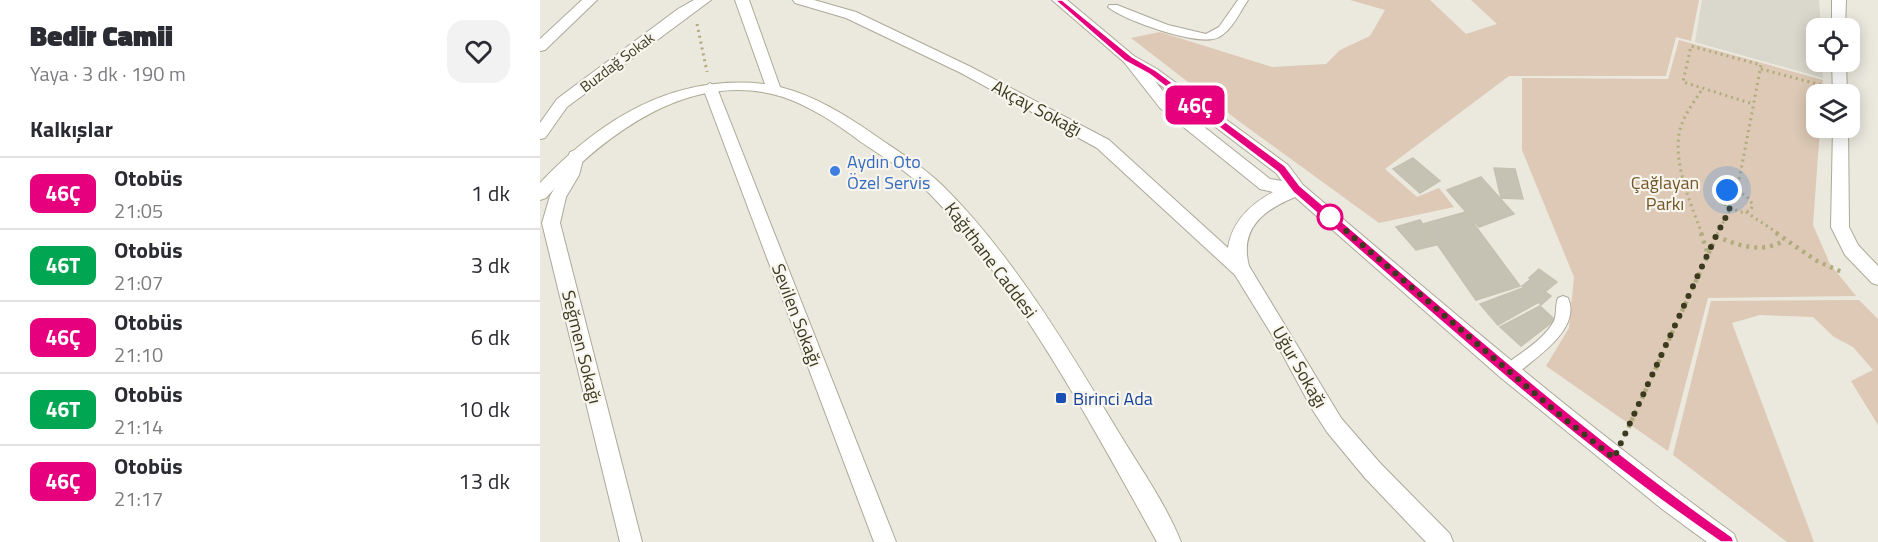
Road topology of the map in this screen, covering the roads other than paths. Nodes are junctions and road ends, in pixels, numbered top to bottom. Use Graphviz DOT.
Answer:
graph roads {
  1 [pos="590,0"];
  2 [pos="742,0"];
  3 [pos="800,0"];
  4 [pos="1059,0"];
  5 [pos="1244,0"];
  6 [pos="1839,0"];
  7 [pos="699,3"];
  8 [pos="1113,7"];
  9 [pos="1839,18"];
  10 [pos="540,47"];
  11 [pos="710,88"];
  12 [pos="774,90"];
  13 [pos="540,134"];
  14 [pos="1840,138"];
  15 [pos="576,156"];
  16 [pos="1297,189"];
  17 [pos="540,194"];
  18 [pos="1240,270"];
  19 [pos="1878,277"];
  20 [pos="1563,302"];
  21 [pos="1509,371"];
  22 [pos="631,542"];
  23 [pos="885,542"];
  24 [pos="1170,542"];
  25 [pos="1442,542"];
  26 [pos="1726,542"];
  1 -- 10 [label="street"];
  2 -- 12 [label="street"];
  3 -- 18 [label="street, Akçay Sokağı"];
  4 -- 16 [label="street"];
  5 -- 8 [label="lane"];
  6 -- 9 [label="street"];
  7 -- 13 [label="street, Buzdağ Sokak"];
  11 -- 12 [label="street, Kağıthane Caddesi"];
  11 -- 15 [label="street, Kağıthane Caddesi"];
  11 -- 23 [label="street, Sevilen Sokağı"];
  12 -- 24 [label="street, Kağıthane Caddesi"];
  14 -- 19 [label="street"];
  15 -- 17 [label="street, Kağıthane Caddesi"];
  15 -- 22 [label="street, Seğmen Sokağı"];
  16 -- 18 [label="street, Uğur Sokağı"];
  16 -- 21 [label="street"];
  18 -- 25 [label="street, Uğur Sokağı"];
  20 -- 21 [label="lane"];
  21 -- 26 [label="street"];
}
